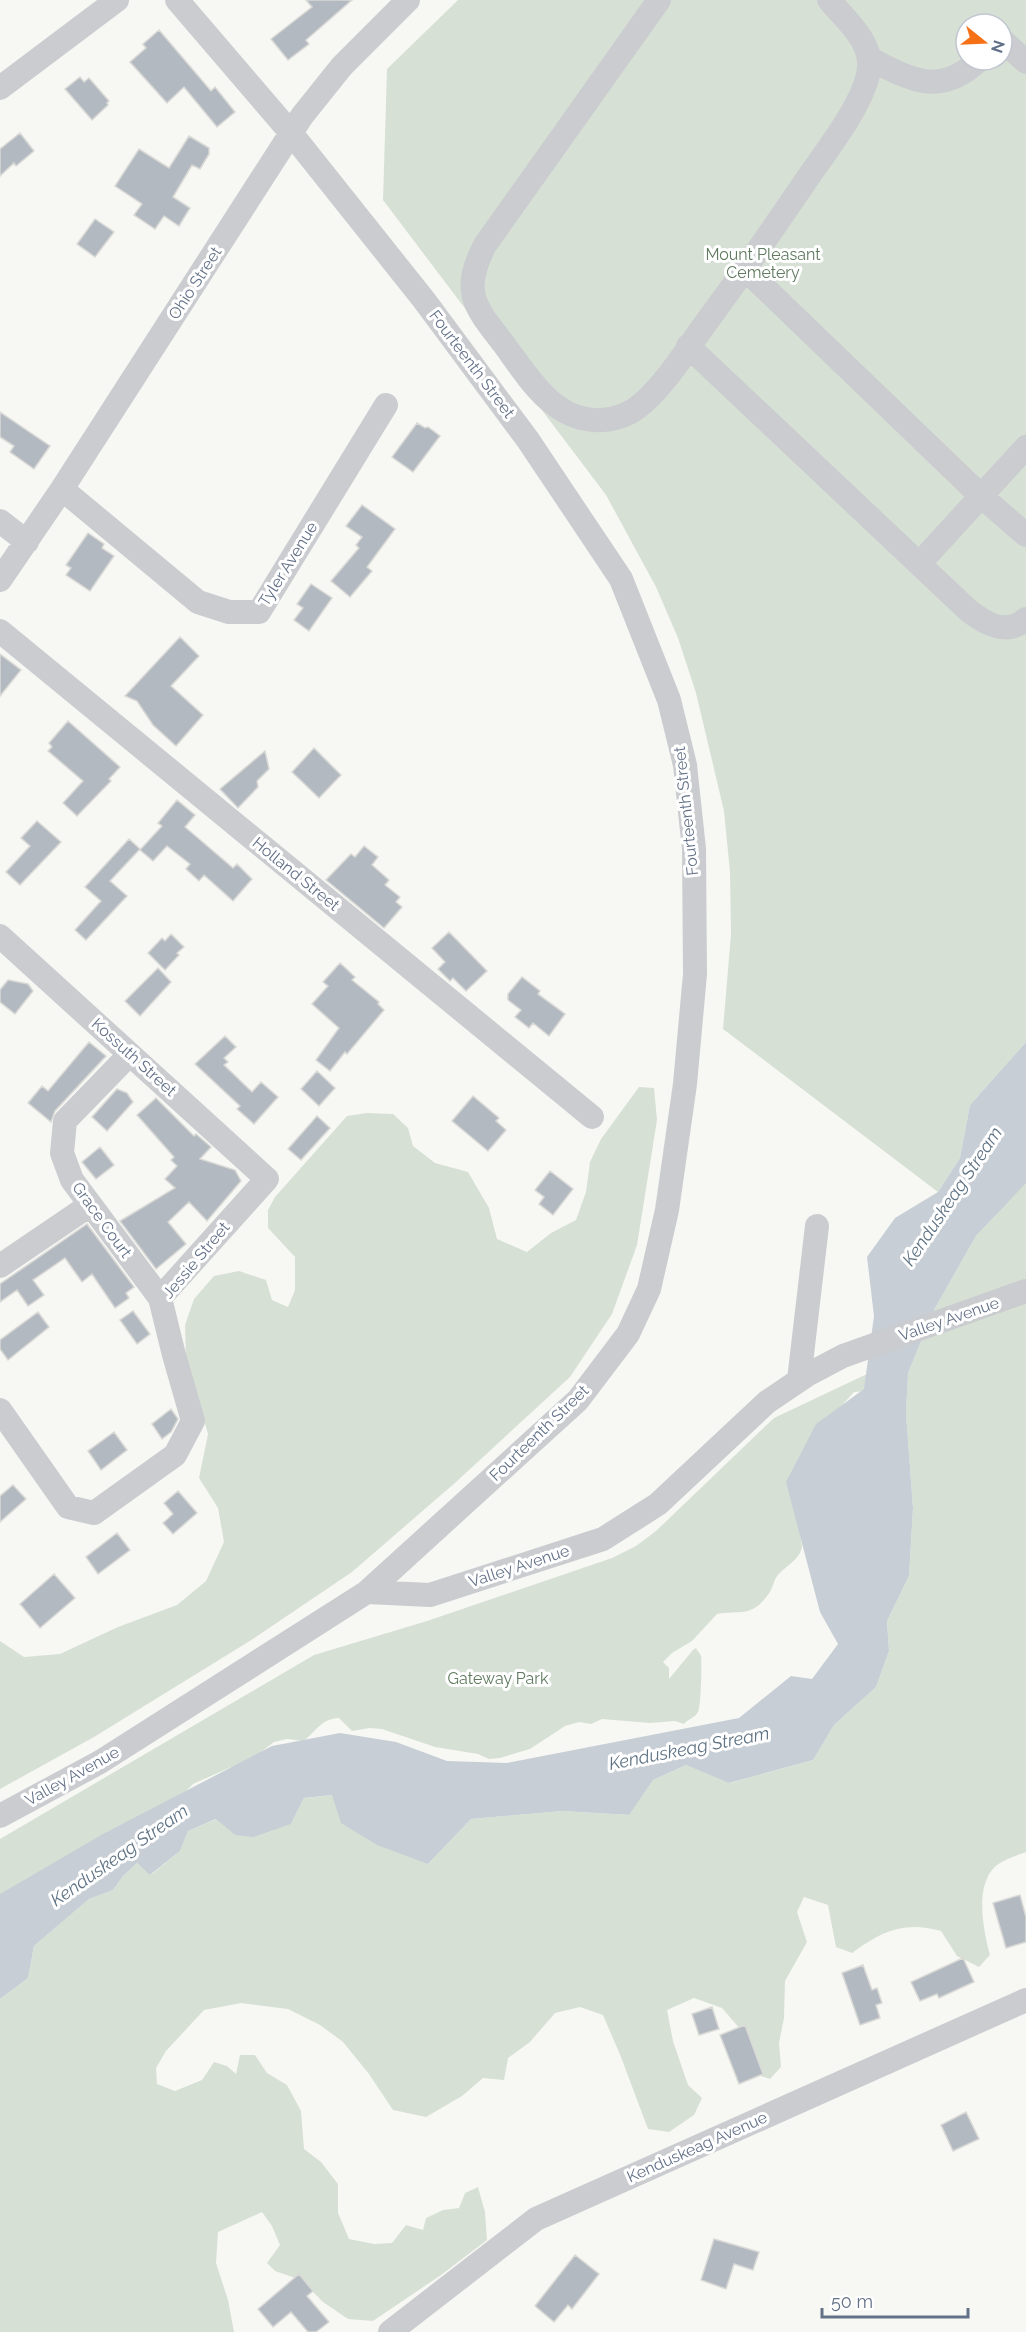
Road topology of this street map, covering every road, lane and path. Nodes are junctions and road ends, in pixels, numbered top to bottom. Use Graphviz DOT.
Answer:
graph roads {
  1 [pos="117,0"];
  2 [pos="177,0"];
  3 [pos="408,0"];
  4 [pos="659,0"];
  5 [pos="829,0"];
  6 [pos="1014,51"];
  7 [pos="869,58"];
  8 [pos="1026,62"];
  9 [pos="967,72"];
  10 [pos="0,88"];
  11 [pos="291,133"];
  12 [pos="745,269"];
  13 [pos="688,346"];
  14 [pos="386,405"];
  15 [pos="1026,447"];
  16 [pos="62,489"];
  17 [pos="981,496"];
  18 [pos="0,521"];
  19 [pos="1026,535"];
  20 [pos="27,542"];
  21 [pos="919,564"];
  22 [pos="0,580"];
  23 [pos="1026,620"];
  24 [pos="0,631"];
  25 [pos="0,936"];
  26 [pos="130,1054"];
  27 [pos="592,1117"];
  28 [pos="267,1179"];
  29 [pos="90,1205"];
  30 [pos="817,1226"];
  31 [pos="0,1266"];
  32 [pos="1026,1291"];
  33 [pos="160,1298"];
  34 [pos="799,1380"];
  35 [pos="0,1410"];
  36 [pos="367,1592"];
  37 [pos="0,1816"];
  38 [pos="1026,2000"];
  39 [pos="390,2332"];
  1 -- 10 [label="street"];
  2 -- 11 [label="street, Fourteenth Street"];
  3 -- 11 [label="street, Ohio Street"];
  4 -- 13 [label="street"];
  5 -- 7 [label="street"];
  6 -- 8 [label="street"];
  7 -- 9 [label="street"];
  7 -- 12 [label="street"];
  11 -- 16 [label="street, Ohio Street"];
  11 -- 36 [label="street, Fourteenth Street"];
  12 -- 13 [label="street"];
  12 -- 17 [label="street"];
  13 -- 21 [label="street"];
  14 -- 16 [label="street, Tyler Avenue"];
  15 -- 17 [label="street"];
  16 -- 20 [label="street, Ohio Street"];
  17 -- 19 [label="street"];
  17 -- 21 [label="street"];
  18 -- 20 [label="street"];
  20 -- 22 [label="street, Ohio Street"];
  21 -- 23 [label="street"];
  24 -- 27 [label="street, Holland Street"];
  25 -- 26 [label="street, Kossuth Street"];
  26 -- 28 [label="street, Kossuth Street"];
  26 -- 29 [label="street, Grace Court"];
  28 -- 33 [label="street, Jessie Street"];
  29 -- 31 [label="street"];
  29 -- 33 [label="street, Grace Court"];
  30 -- 34 [label="street"];
  32 -- 34 [label="street, Valley Avenue"];
  33 -- 35 [label="street, Jessie Street"];
  34 -- 36 [label="street, Valley Avenue"];
  36 -- 37 [label="street, Valley Avenue"];
  38 -- 39 [label="street, Kenduskeag Avenue"];
}
